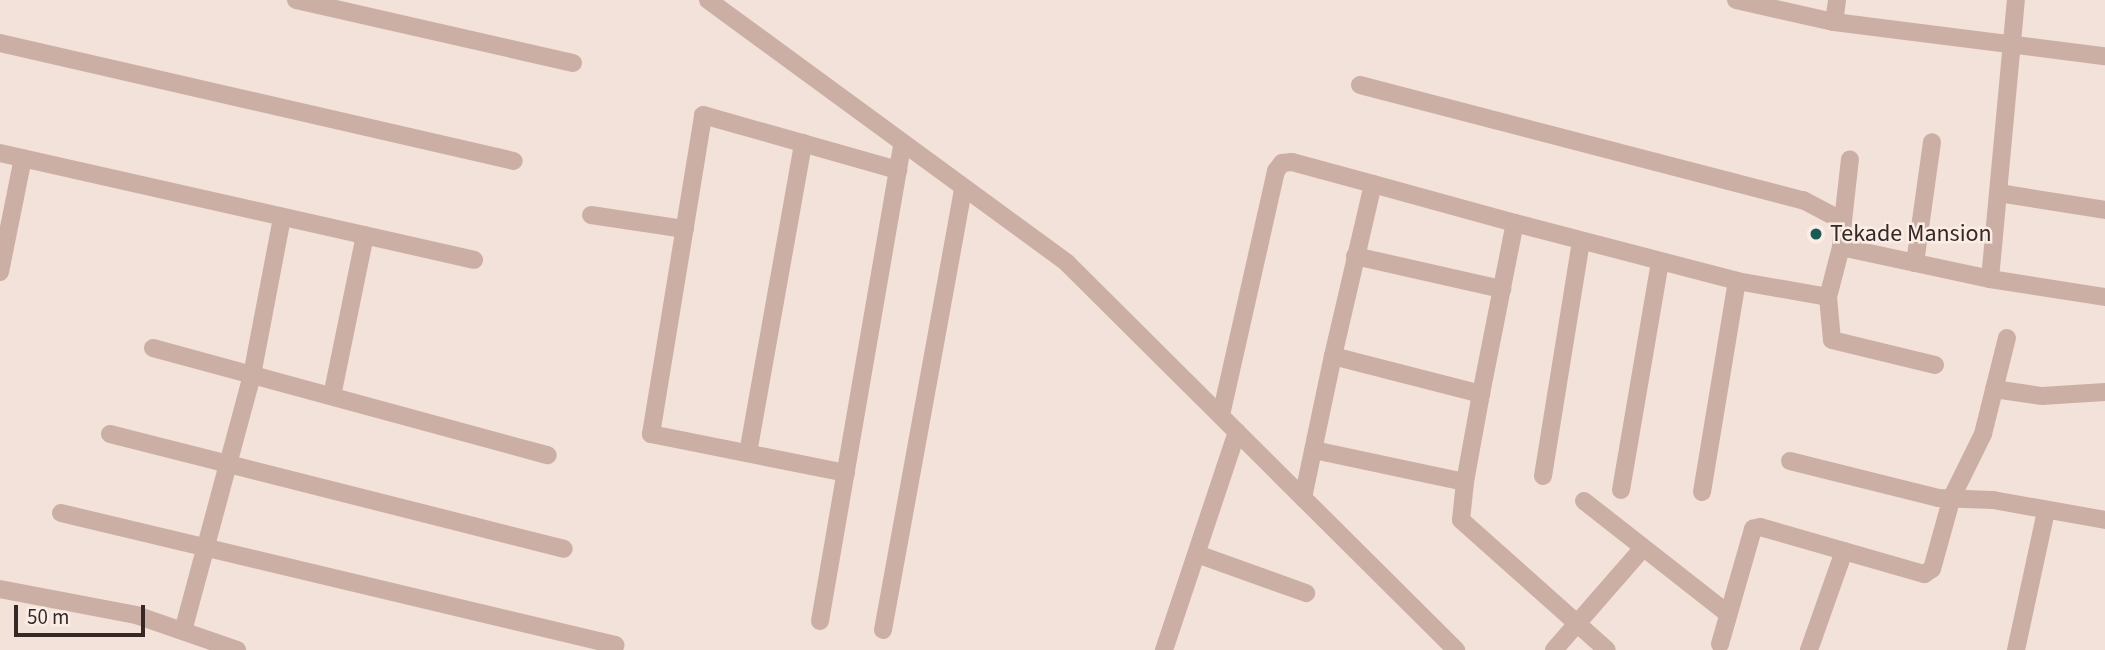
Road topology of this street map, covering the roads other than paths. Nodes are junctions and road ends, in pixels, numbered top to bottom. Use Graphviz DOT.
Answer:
graph roads {
  1 [pos="296,0"];
  2 [pos="708,0"];
  3 [pos="1736,0"];
  4 [pos="1838,0"];
  5 [pos="2016,0"];
  6 [pos="323,3"];
  7 [pos="1834,22"];
  8 [pos="0,43"];
  9 [pos="2014,47"];
  10 [pos="2105,56"];
  11 [pos="573,63"];
  12 [pos="1360,85"];
  13 [pos="1932,142"];
  14 [pos="803,143"];
  15 [pos="902,144"];
  16 [pos="0,153"];
  17 [pos="23,158"];
  18 [pos="1850,159"];
  19 [pos="514,161"];
  20 [pos="898,170"];
  21 [pos="1373,184"];
  22 [pos="963,189"];
  23 [pos="1999,193"];
  24 [pos="2105,210"];
  25 [pos="591,215"];
  26 [pos="282,217"];
  27 [pos="1843,221"];
  28 [pos="1515,223"];
  29 [pos="685,229"];
  30 [pos="365,235"];
  31 [pos="1581,240"];
  32 [pos="1841,247"];
  33 [pos="1354,257"];
  34 [pos="474,260"];
  35 [pos="1660,263"];
  36 [pos="1915,263"];
  37 [pos="0,272"];
  38 [pos="1990,279"];
  39 [pos="1737,281"];
  40 [pos="1502,289"];
  41 [pos="1828,297"];
  42 [pos="2105,297"];
  43 [pos="2007,338"];
  44 [pos="153,348"];
  45 [pos="1333,355"];
  46 [pos="1935,365"];
  47 [pos="252,375"];
  48 [pos="1994,389"];
  49 [pos="2105,392"];
  50 [pos="1481,394"];
  51 [pos="332,396"];
  52 [pos="1221,415"];
  53 [pos="1237,432"];
  54 [pos="110,434"];
  55 [pos="1314,450"];
  56 [pos="748,453"];
  57 [pos="548,455"];
  58 [pos="1790,461"];
  59 [pos="228,464"];
  60 [pos="846,473"];
  61 [pos="1543,476"];
  62 [pos="1465,482"];
  63 [pos="1621,490"];
  64 [pos="1702,492"];
  65 [pos="1952,497"];
  66 [pos="1303,498"];
  67 [pos="1584,501"];
  68 [pos="2046,511"];
  69 [pos="61,513"];
  70 [pos="2105,520"];
  71 [pos="206,547"];
  72 [pos="1642,549"];
  73 [pos="564,550"];
  74 [pos="1844,551"];
  75 [pos="1197,554"];
  76 [pos="0,589"];
  77 [pos="1306,593"];
  78 [pos="1728,614"];
  79 [pos="820,621"];
  80 [pos="1576,622"];
  81 [pos="883,630"];
  82 [pos="183,631"];
  83 [pos="1720,644"];
  84 [pos="615,645"];
  85 [pos="237,650"];
  86 [pos="1164,650"];
  87 [pos="1456,650"];
  88 [pos="1554,650"];
  89 [pos="1607,650"];
  90 [pos="1809,650"];
  91 [pos="2016,650"];
  1 -- 6 [label="street"];
  2 -- 15 [label="street"];
  3 -- 7 [label="street"];
  4 -- 7 [label="street"];
  5 -- 9 [label="street"];
  6 -- 11 [label="street"];
  7 -- 9 [label="street"];
  8 -- 19 [label="street"];
  9 -- 10 [label="street"];
  9 -- 23 [label="street"];
  12 -- 27 [label="street"];
  13 -- 36 [label="street"];
  14 -- 20 [label="street"];
  14 -- 29 [label="street"];
  14 -- 56 [label="street"];
  15 -- 20 [label="street"];
  15 -- 22 [label="street"];
  16 -- 17 [label="street"];
  17 -- 26 [label="street"];
  17 -- 37 [label="street"];
  18 -- 27 [label="street"];
  20 -- 60 [label="street"];
  21 -- 28 [label="street"];
  21 -- 33 [label="street"];
  21 -- 52 [label="street"];
  22 -- 52 [label="street"];
  22 -- 81 [label="street"];
  23 -- 24 [label="street"];
  23 -- 38 [label="street"];
  25 -- 29 [label="street"];
  26 -- 30 [label="street"];
  26 -- 47 [label="street"];
  27 -- 32 [label="street"];
  28 -- 31 [label="street"];
  28 -- 40 [label="street"];
  29 -- 56 [label="street"];
  30 -- 34 [label="street"];
  30 -- 51 [label="street"];
  31 -- 35 [label="street"];
  31 -- 61 [label="street"];
  32 -- 36 [label="street"];
  32 -- 41 [label="street"];
  33 -- 40 [label="street"];
  33 -- 45 [label="street"];
  35 -- 39 [label="street"];
  35 -- 63 [label="street"];
  36 -- 38 [label="street"];
  38 -- 42 [label="street"];
  39 -- 41 [label="street"];
  39 -- 64 [label="street"];
  40 -- 50 [label="street"];
  41 -- 46 [label="street"];
  43 -- 48 [label="street"];
  44 -- 47 [label="street"];
  45 -- 50 [label="street"];
  45 -- 55 [label="street"];
  47 -- 51 [label="street"];
  47 -- 59 [label="street"];
  48 -- 49 [label="street"];
  48 -- 65 [label="street"];
  50 -- 62 [label="street"];
  51 -- 57 [label="street"];
  52 -- 53 [label="street"];
  53 -- 66 [label="street"];
  53 -- 75 [label="street"];
  54 -- 59 [label="street"];
  55 -- 62 [label="street"];
  55 -- 66 [label="street"];
  56 -- 60 [label="street"];
  58 -- 65 [label="street"];
  59 -- 71 [label="street"];
  59 -- 73 [label="street"];
  60 -- 79 [label="street"];
  62 -- 80 [label="street"];
  65 -- 68 [label="street"];
  65 -- 74 [label="street"];
  66 -- 87 [label="street"];
  67 -- 72 [label="street"];
  68 -- 70 [label="street"];
  68 -- 91 [label="street"];
  69 -- 71 [label="street"];
  71 -- 82 [label="street"];
  71 -- 84 [label="street"];
  72 -- 78 [label="street"];
  72 -- 80 [label="street"];
  74 -- 78 [label="street"];
  74 -- 90 [label="street"];
  75 -- 77 [label="street"];
  75 -- 86 [label="street"];
  76 -- 82 [label="street"];
  78 -- 83 [label="street"];
  80 -- 88 [label="street"];
  80 -- 89 [label="street"];
  82 -- 85 [label="street"];
}
